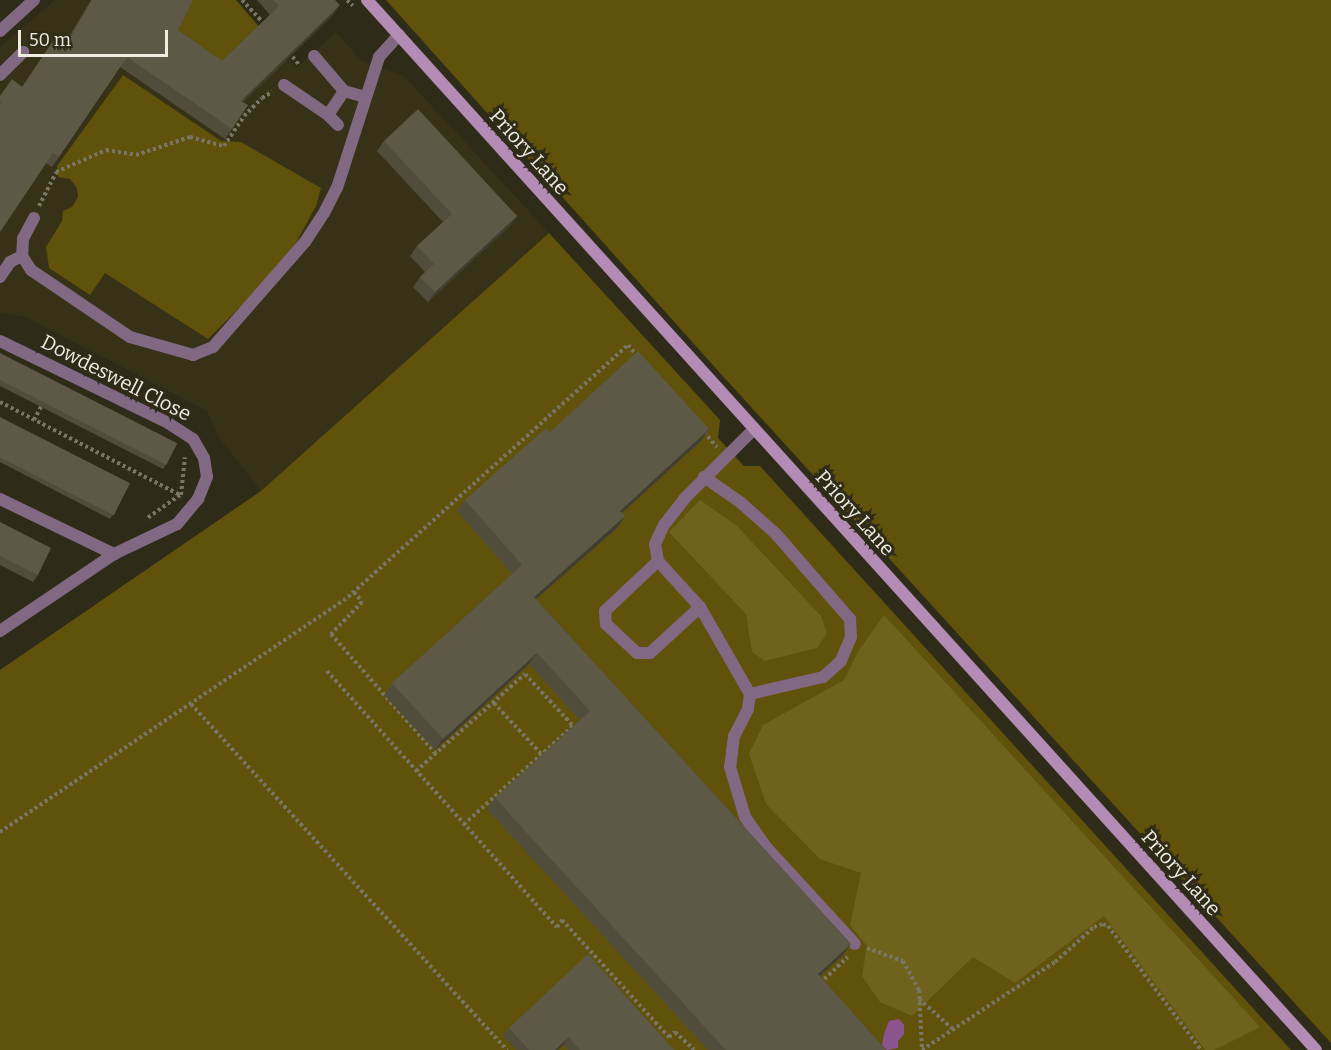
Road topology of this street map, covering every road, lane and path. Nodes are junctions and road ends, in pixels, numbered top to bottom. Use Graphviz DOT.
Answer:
graph roads {
  1 [pos="34,0"];
  2 [pos="243,0"];
  3 [pos="366,0"];
  4 [pos="0,31"];
  5 [pos="272,34"];
  6 [pos="399,35"];
  7 [pos="287,51"];
  8 [pos="23,52"];
  9 [pos="314,56"];
  10 [pos="302,68"];
  11 [pos="0,75"];
  12 [pos="284,85"];
  13 [pos="344,91"];
  14 [pos="365,98"];
  15 [pos="328,115"];
  16 [pos="338,125"];
  17 [pos="34,218"];
  18 [pos="22,256"];
  19 [pos="0,277"];
  20 [pos="0,341"];
  21 [pos="642,362"];
  22 [pos="0,402"];
  23 [pos="44,403"];
  24 [pos="34,420"];
  25 [pos="700,428"];
  26 [pos="753,430"];
  27 [pos="185,452"];
  28 [pos="724,457"];
  29 [pos="704,477"];
  30 [pos="180,495"];
  31 [pos="0,499"];
  32 [pos="142,522"];
  33 [pos="114,554"];
  34 [pos="657,561"];
  35 [pos="354,592"];
  36 [pos="700,607"];
  37 [pos="0,631"];
  38 [pos="327,671"];
  39 [pos="750,694"];
  40 [pos="494,703"];
  41 [pos="190,704"];
  42 [pos="436,754"];
  43 [pos="541,754"];
  44 [pos="417,771"];
  45 [pos="464,824"];
  46 [pos="0,832"];
  47 [pos="855,944"];
  48 [pos="814,988"];
  49 [pos="919,999"];
  50 [pos="954,1030"];
  51 [pos="507,1050"];
  52 [pos="694,1050"];
  53 [pos="922,1050"];
  54 [pos="1201,1050"];
  55 [pos="1316,1050"];
  1 -- 4 [label="street"];
  2 -- 5 [label="path"];
  3 -- 6 [label="street, Priory Lane"];
  6 -- 14 [label="street"];
  6 -- 26 [label="street, Priory Lane"];
  7 -- 10 [label="path"];
  8 -- 11 [label="street"];
  9 -- 10 [label="path"];
  9 -- 13 [label="street"];
  10 -- 12 [label="path"];
  12 -- 15 [label="street"];
  12 -- 17 [label="path"];
  13 -- 14 [label="street"];
  13 -- 15 [label="street"];
  14 -- 18 [label="street"];
  15 -- 16 [label="street"];
  17 -- 18 [label="street"];
  18 -- 19 [label="street"];
  20 -- 33 [label="street, Dowdeswell Close"];
  21 -- 35 [label="path"];
  22 -- 24 [label="path"];
  23 -- 24 [label="path"];
  24 -- 30 [label="path"];
  25 -- 28 [label="path"];
  26 -- 28 [label="street"];
  26 -- 55 [label="street, Priory Lane"];
  27 -- 30 [label="path"];
  28 -- 29 [label="street"];
  29 -- 34 [label="street"];
  29 -- 39 [label="street"];
  30 -- 32 [label="path"];
  31 -- 33 [label="street"];
  33 -- 37 [label="street, Dowdeswell Close"];
  34 -- 36 [label="street"];
  34 -- 36 [label="street"];
  35 -- 41 [label="path"];
  35 -- 42 [label="path"];
  36 -- 39 [label="street"];
  38 -- 44 [label="path"];
  39 -- 47 [label="street"];
  40 -- 42 [label="path"];
  40 -- 43 [label="path"];
  40 -- 43 [label="path"];
  41 -- 46 [label="path"];
  41 -- 51 [label="path"];
  42 -- 44 [label="path"];
  43 -- 45 [label="path"];
  44 -- 45 [label="path"];
  45 -- 52 [label="path"];
  47 -- 48 [label="path"];
  47 -- 49 [label="path"];
  49 -- 50 [label="path"];
  49 -- 53 [label="path"];
  50 -- 53 [label="path"];
  50 -- 54 [label="path"];
}
